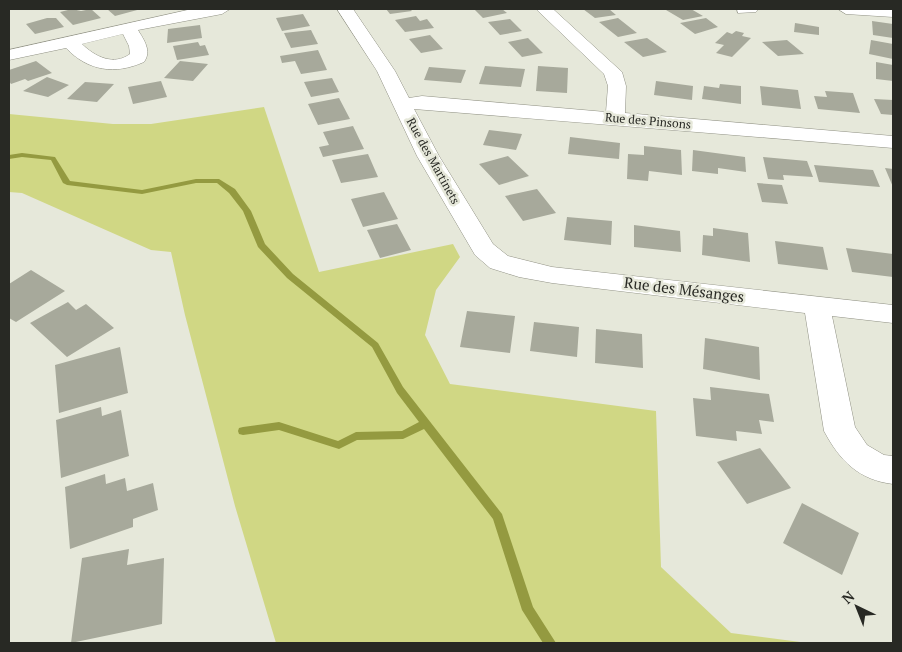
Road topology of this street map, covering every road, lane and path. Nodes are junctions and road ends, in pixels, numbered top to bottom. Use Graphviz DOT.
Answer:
graph roads {
  1 [pos="222,9"];
  2 [pos="345,9"];
  3 [pos="544,9"];
  4 [pos="846,9"];
  5 [pos="893,12"];
  6 [pos="128,28"];
  7 [pos="70,43"];
  8 [pos="9,56"];
  9 [pos="402,104"];
  10 [pos="616,118"];
  11 [pos="893,142"];
  12 [pos="552,275"];
  13 [pos="817,306"];
  14 [pos="893,314"];
  15 [pos="893,470"];
  1 -- 6 [label="street"];
  2 -- 9 [label="street, Rue des Martinets"];
  3 -- 10 [label="street"];
  4 -- 5 [label="street"];
  6 -- 7 [label="street"];
  6 -- 7 [label="street"];
  7 -- 8 [label="street"];
  9 -- 10 [label="street, Rue des Pinsons"];
  9 -- 12 [label="street, Rue des Martinets"];
  10 -- 11 [label="street, Rue des Pinsons"];
  12 -- 13 [label="street, Rue des Mésanges"];
  13 -- 14 [label="street, Rue des Mésanges"];
  13 -- 15 [label="street"];
}
